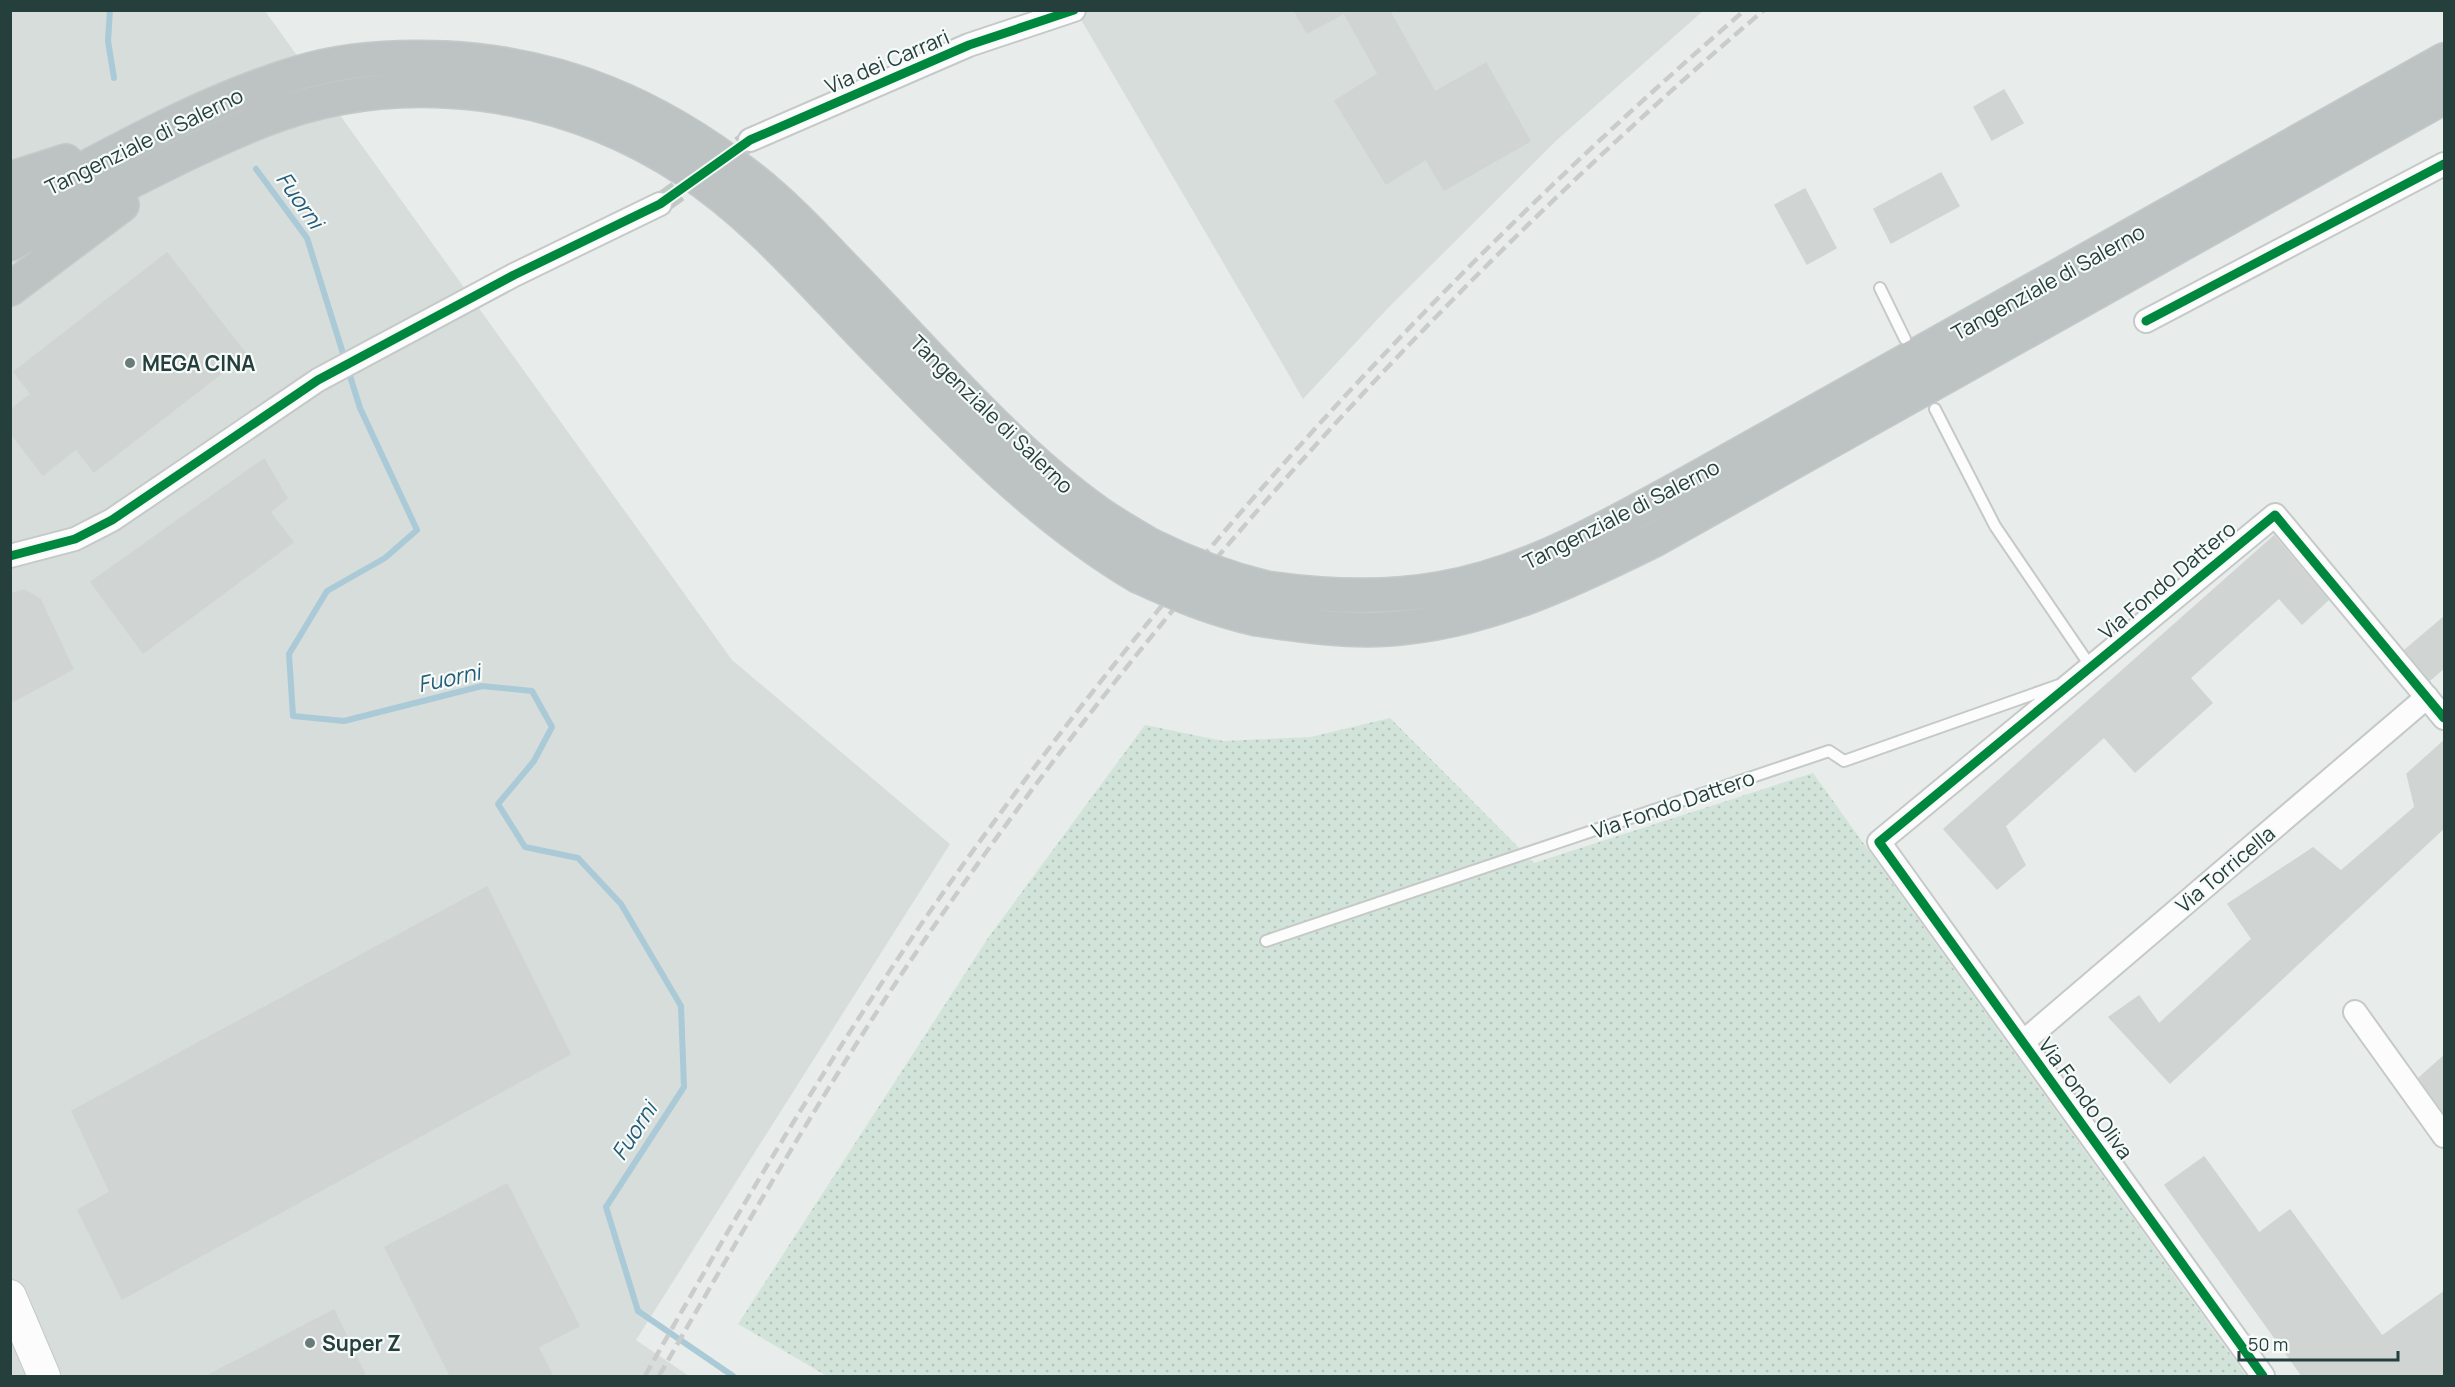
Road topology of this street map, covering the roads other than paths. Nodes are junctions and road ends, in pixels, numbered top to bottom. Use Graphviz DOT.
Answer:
graph roads {
  1 [pos="1074,10"];
  2 [pos="2445,60"];
  3 [pos="2445,97"];
  4 [pos="183,118"];
  5 [pos="750,140"];
  6 [pos="190,153"];
  7 [pos="2445,164"];
  8 [pos="10,179"];
  9 [pos="660,204"];
  10 [pos="10,208"];
  11 [pos="10,244"];
  12 [pos="1880,288"];
  13 [pos="10,289"];
  14 [pos="2146,321"];
  15 [pos="1905,339"];
  16 [pos="1935,409"];
  17 [pos="10,556"];
  18 [pos="2084,673"];
  19 [pos="2438,705"];
  20 [pos="1879,842"];
  21 [pos="1266,941"];
  22 [pos="2355,1012"];
  23 [pos="2024,1041"];
  24 [pos="2445,1136"];
  25 [pos="10,1296"];
  26 [pos="44,1377"];
  27 [pos="2263,1377"];
  1 -- 5 [label="street, Via dei Carrari"];
  2 -- 4 [label="highway, Tangenziale di Salerno, bridge"];
  3 -- 6 [label="highway, Tangenziale di Salerno, bridge"];
  4 -- 8 [label="highway"];
  4 -- 10 [label="highway, Tangenziale di Salerno"];
  6 -- 11 [label="highway, Tangenziale di Salerno"];
  6 -- 13 [label="highway"];
  7 -- 14 [label="street"];
  9 -- 17 [label="street"];
  12 -- 15 [label="lane"];
  16 -- 18 [label="lane, Via Fondo Dattero"];
  18 -- 19 [label="street, Via Fondo Dattero"];
  18 -- 20 [label="street, Via Fondo Dattero"];
  18 -- 21 [label="lane, Via Fondo Dattero"];
  19 -- 23 [label="street, Via Torricella"];
  20 -- 23 [label="street, Via Fondo Oliva"];
  22 -- 24 [label="street"];
  23 -- 27 [label="street, Via Fondo Oliva"];
  25 -- 26 [label="main road"];
}
